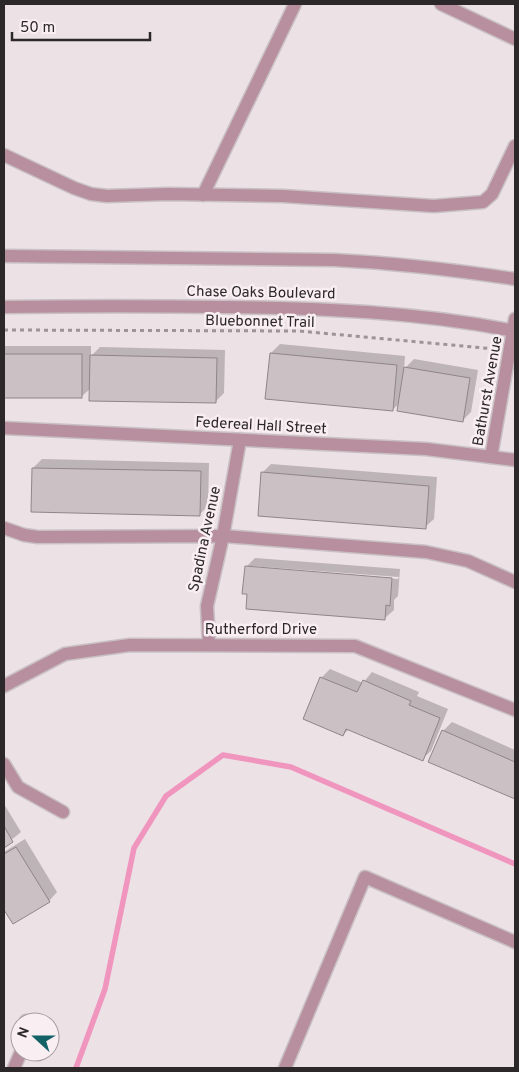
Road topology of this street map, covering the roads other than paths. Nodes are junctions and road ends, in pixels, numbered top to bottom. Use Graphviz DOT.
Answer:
graph roads {
  1 [pos="295,4"];
  2 [pos="442,4"];
  3 [pos="515,39"];
  4 [pos="515,146"];
  5 [pos="4,155"];
  6 [pos="202,195"];
  7 [pos="4,256"];
  8 [pos="515,279"];
  9 [pos="4,307"];
  10 [pos="515,327"];
  11 [pos="4,428"];
  12 [pos="240,440"];
  13 [pos="491,457"];
  14 [pos="515,460"];
  15 [pos="4,528"];
  16 [pos="223,536"];
  17 [pos="515,582"];
  18 [pos="209,645"];
  19 [pos="4,686"];
  20 [pos="515,710"];
  21 [pos="4,764"];
  22 [pos="63,812"];
  23 [pos="515,942"];
  24 [pos="285,1068"];
  1 -- 6 [label="street"];
  2 -- 3 [label="street"];
  4 -- 6 [label="street"];
  5 -- 6 [label="street"];
  7 -- 8 [label="street"];
  9 -- 10 [label="street, Chase Oaks Boulevard"];
  10 -- 13 [label="street, Bathurst Avenue"];
  11 -- 12 [label="street, Federeal Hall Street"];
  12 -- 13 [label="street, Federeal Hall Street"];
  12 -- 16 [label="street, Spadina Avenue"];
  13 -- 14 [label="street, Federeal Hall Street"];
  15 -- 16 [label="street"];
  16 -- 17 [label="street"];
  16 -- 18 [label="street, Spadina Avenue"];
  18 -- 19 [label="street, Rutherford Drive"];
  18 -- 20 [label="street, Rutherford Drive"];
  21 -- 22 [label="street"];
  23 -- 24 [label="street"];
}
